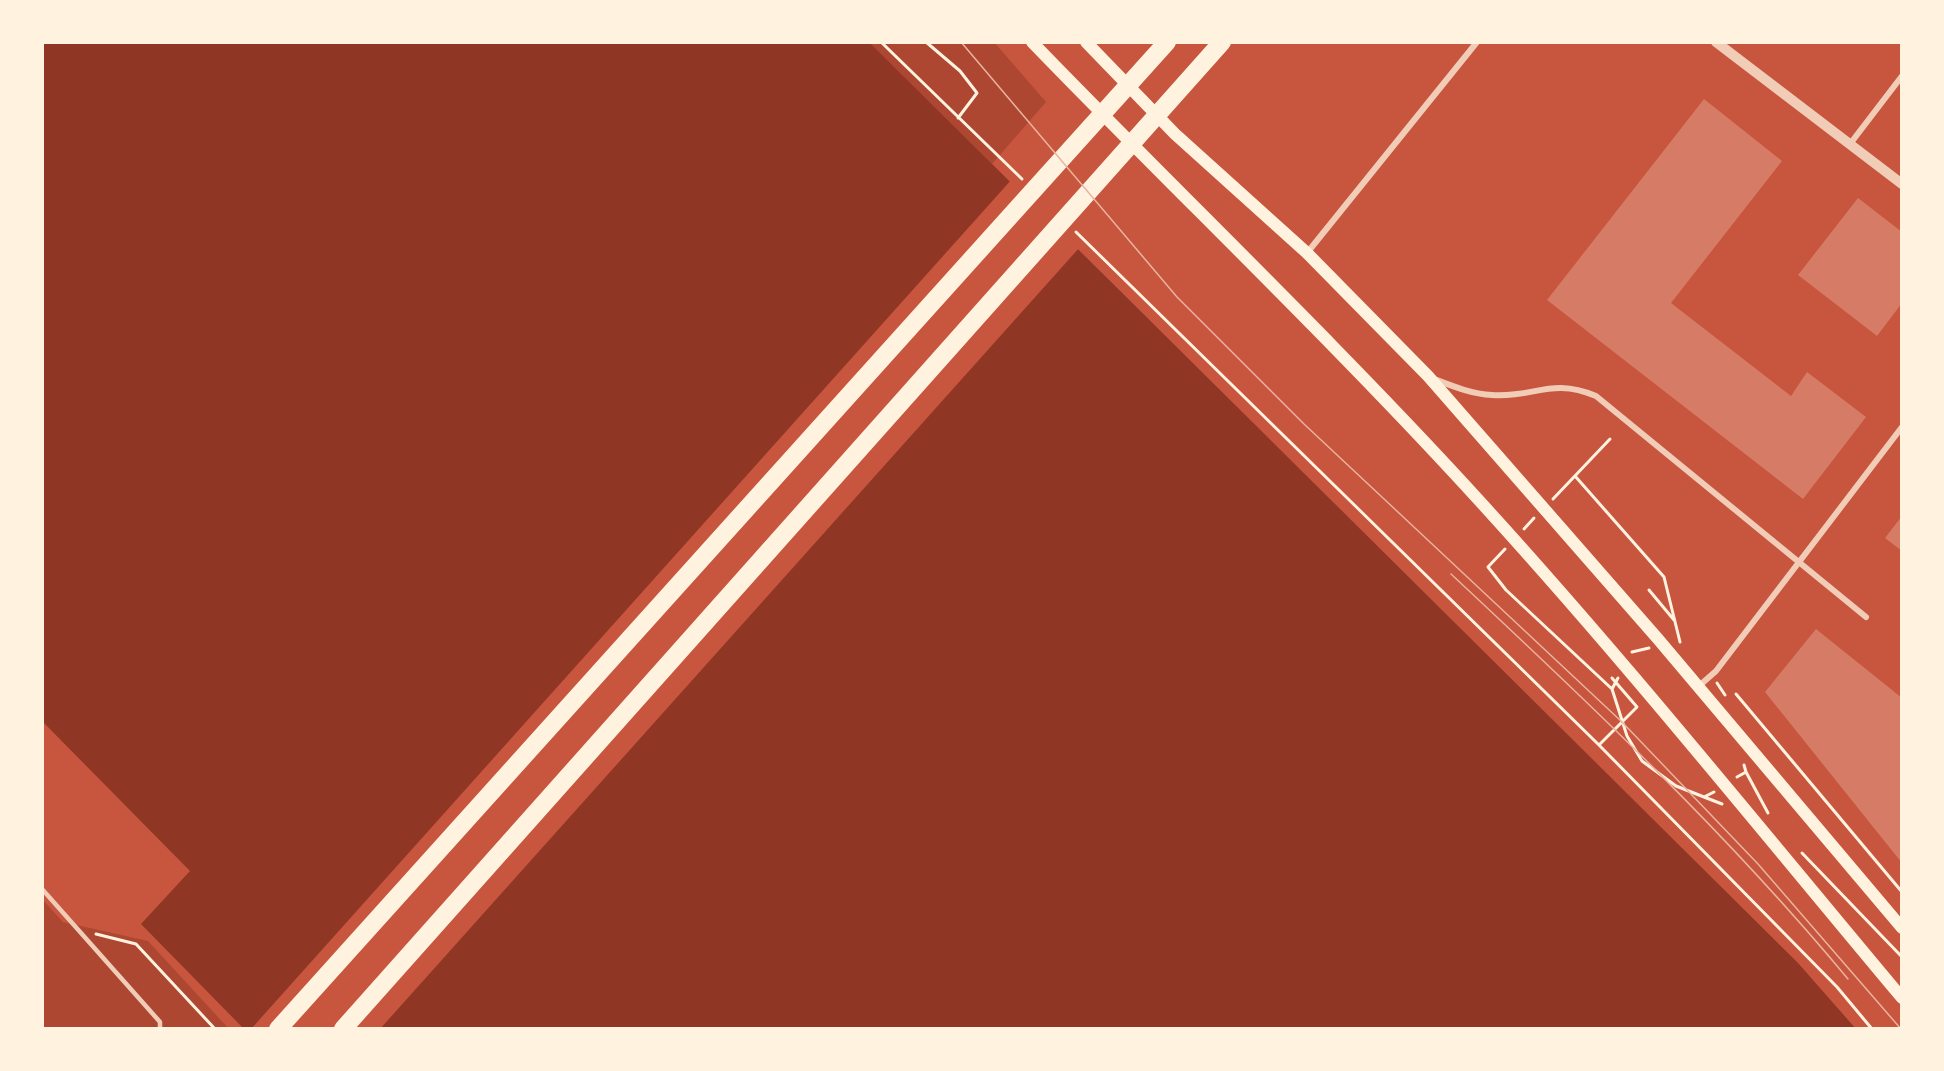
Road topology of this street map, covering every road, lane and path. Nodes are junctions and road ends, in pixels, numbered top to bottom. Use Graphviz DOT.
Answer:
graph roads {
  1 [pos="881,42"];
  2 [pos="926,42"];
  3 [pos="1032,42"];
  4 [pos="1086,42"];
  5 [pos="1167,42"];
  6 [pos="1222,42"];
  7 [pos="1477,42"];
  8 [pos="1716,42"];
  9 [pos="1902,76"];
  10 [pos="958,118"];
  11 [pos="1850,144"];
  12 [pos="1023,180"];
  13 [pos="1902,184"];
  14 [pos="1073,230"];
  15 [pos="1306,253"];
  16 [pos="1428,376"];
  17 [pos="1902,427"];
  18 [pos="1575,476"];
  19 [pos="1800,562"];
  20 [pos="1649,590"];
  21 [pos="1866,617"];
  22 [pos="1677,624"];
  23 [pos="1680,642"];
  24 [pos="1612,678"];
  25 [pos="1699,686"];
  26 [pos="1736,694"];
  27 [pos="1599,745"];
  28 [pos="1799,850"];
  29 [pos="42,889"];
  30 [pos="1902,892"];
  31 [pos="77,928"];
  32 [pos="1902,928"];
  33 [pos="1902,957"];
  34 [pos="1902,998"];
  35 [pos="160,1029"];
  36 [pos="215,1029"];
  37 [pos="278,1029"];
  38 [pos="343,1029"];
  39 [pos="1872,1029"];
  1 -- 10 [label="path"];
  2 -- 10 [label="path"];
  3 -- 34 [label="main road"];
  4 -- 15 [label="main road"];
  5 -- 37 [label="highway"];
  6 -- 38 [label="highway"];
  7 -- 15 [label="street"];
  8 -- 11 [label="street"];
  9 -- 11 [label="street"];
  10 -- 12 [label="path"];
  11 -- 13 [label="street"];
  14 -- 27 [label="path"];
  15 -- 16 [label="main road"];
  16 -- 19 [label="street"];
  16 -- 25 [label="main road"];
  17 -- 19 [label="street"];
  18 -- 23 [label="path"];
  19 -- 21 [label="street"];
  19 -- 25 [label="street"];
  20 -- 22 [label="path"];
  24 -- 27 [label="path"];
  25 -- 32 [label="main road"];
  26 -- 30 [label="path"];
  27 -- 39 [label="path"];
  28 -- 33 [label="path"];
  29 -- 31 [label="lane"];
  31 -- 35 [label="lane"];
  31 -- 36 [label="path"];
}
